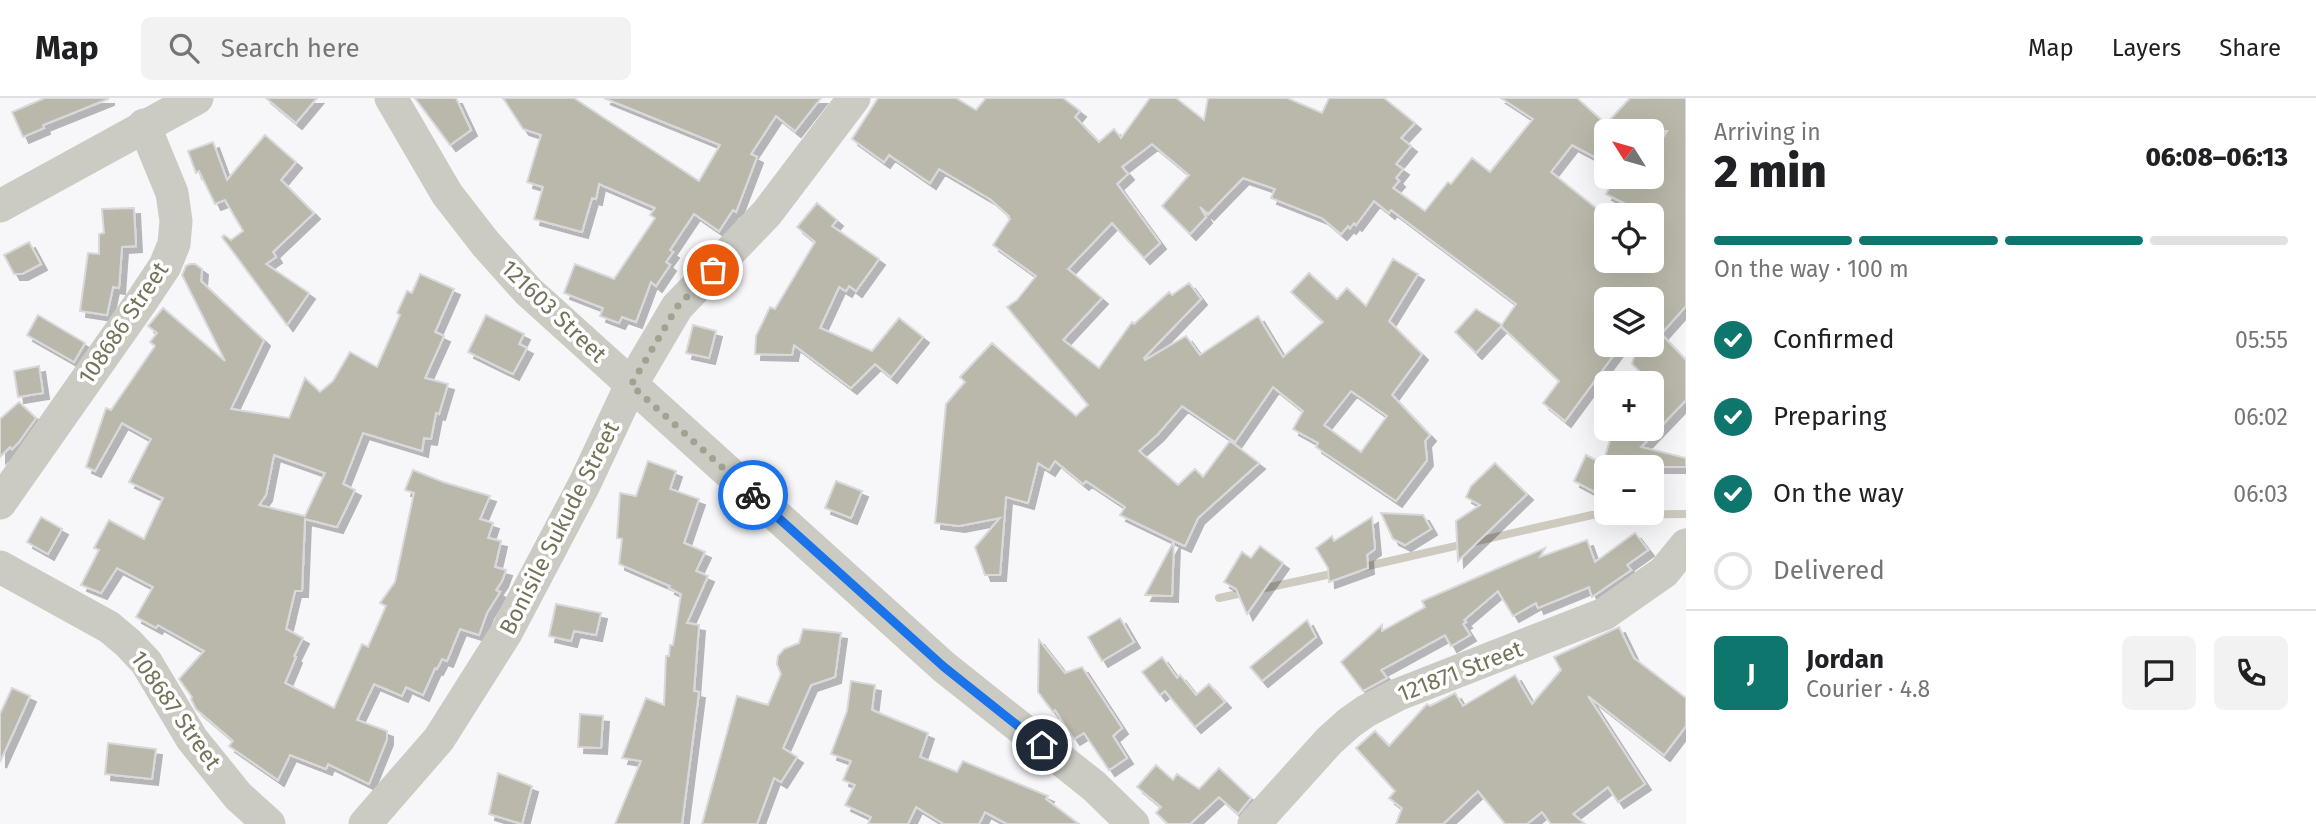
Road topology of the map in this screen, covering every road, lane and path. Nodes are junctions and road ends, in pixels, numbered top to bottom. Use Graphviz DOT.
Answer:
graph roads {
  1 [pos="197,98"];
  2 [pos="391,98"];
  3 [pos="854,98"];
  4 [pos="144,125"];
  5 [pos="0,206"];
  6 [pos="631,385"];
  7 [pos="0,503"];
  8 [pos="1686,545"];
  9 [pos="0,568"];
  10 [pos="269,824"];
  11 [pos="365,824"];
  12 [pos="1133,824"];
  13 [pos="1254,824"];
  1 -- 4 [label="street"];
  2 -- 6 [label="street, 121603 Street"];
  3 -- 6 [label="street, Bonisile Sukude Street"];
  4 -- 5 [label="street"];
  4 -- 7 [label="street, 108686 Street"];
  6 -- 11 [label="street, Bonisile Sukude Street"];
  6 -- 12 [label="street, 121603 Street"];
  8 -- 13 [label="street, 121871 Street"];
  9 -- 10 [label="street, 108687 Street"];
}
